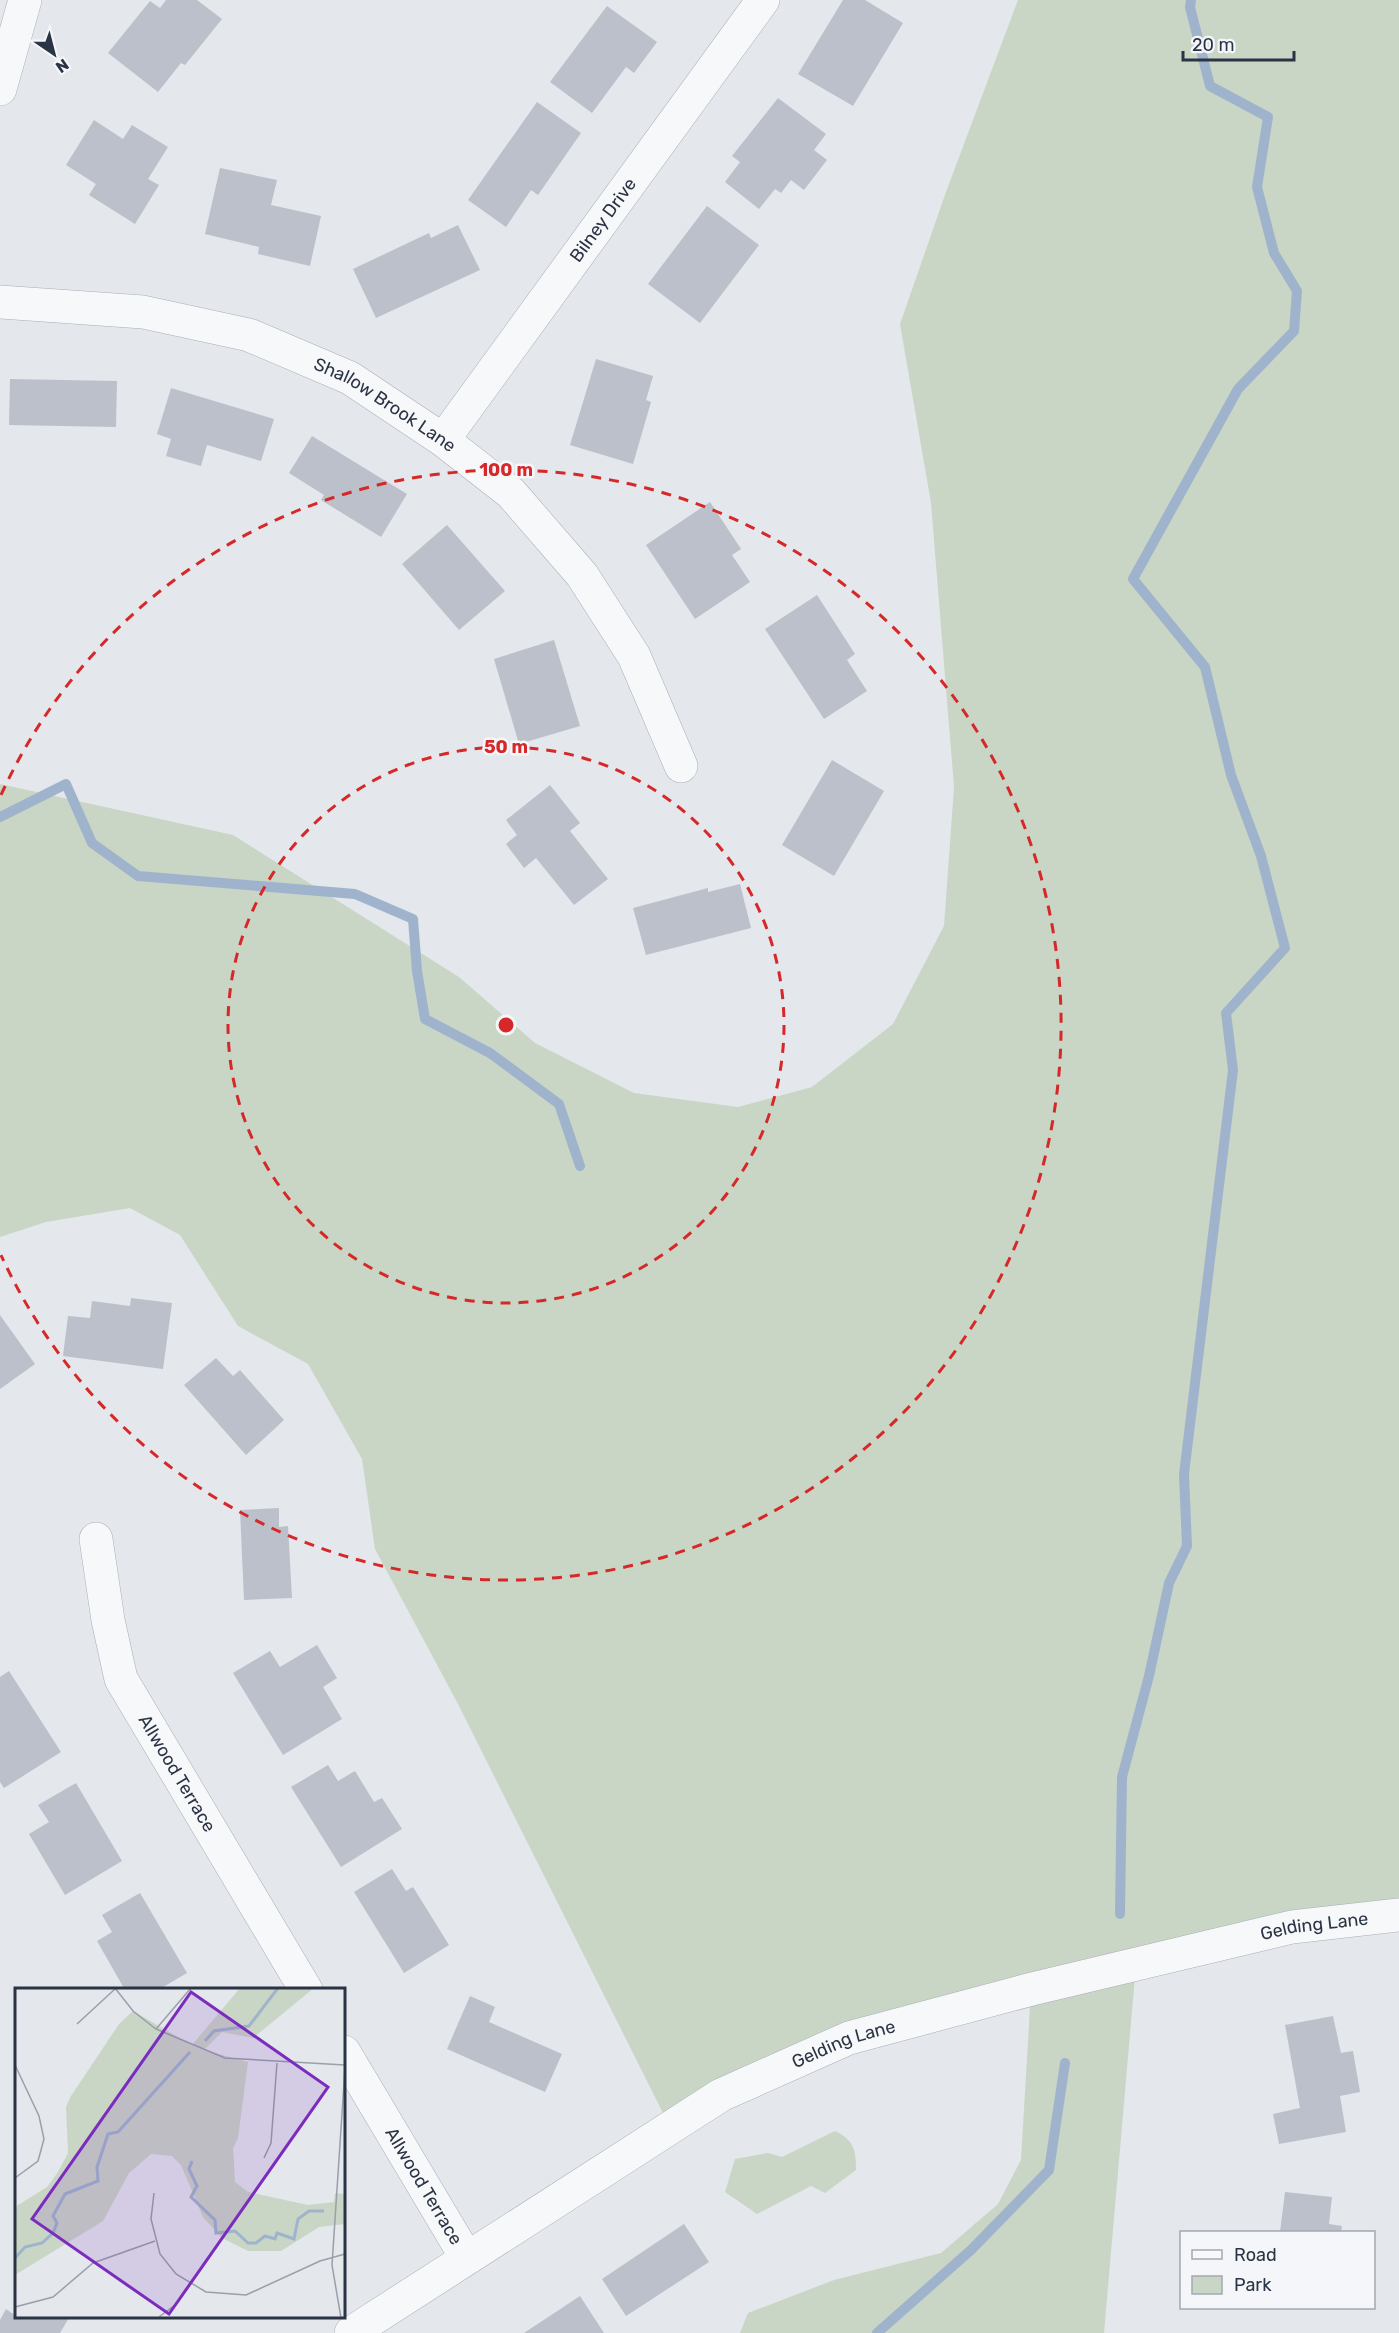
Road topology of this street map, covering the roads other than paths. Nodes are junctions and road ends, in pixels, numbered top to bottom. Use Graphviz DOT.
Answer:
graph roads {
  1 [pos="25,0"];
  2 [pos="763,0"];
  3 [pos="0,89"];
  4 [pos="0,302"];
  5 [pos="443,440"];
  6 [pos="681,766"];
  7 [pos="96,1539"];
  8 [pos="1399,1915"];
  9 [pos="305,1988"];
  10 [pos="345,2054"];
  11 [pos="466,2257"];
  12 [pos="351,2333"];
  1 -- 3 [label="street"];
  2 -- 5 [label="street, Bilney Drive"];
  4 -- 5 [label="street, Shallow Brook Lane"];
  5 -- 6 [label="street, Shallow Brook Lane"];
  7 -- 9 [label="street, Allwood Terrace"];
  8 -- 11 [label="street, Gelding Lane"];
  10 -- 11 [label="street, Allwood Terrace"];
  11 -- 12 [label="street, Gelding Lane"];
}
